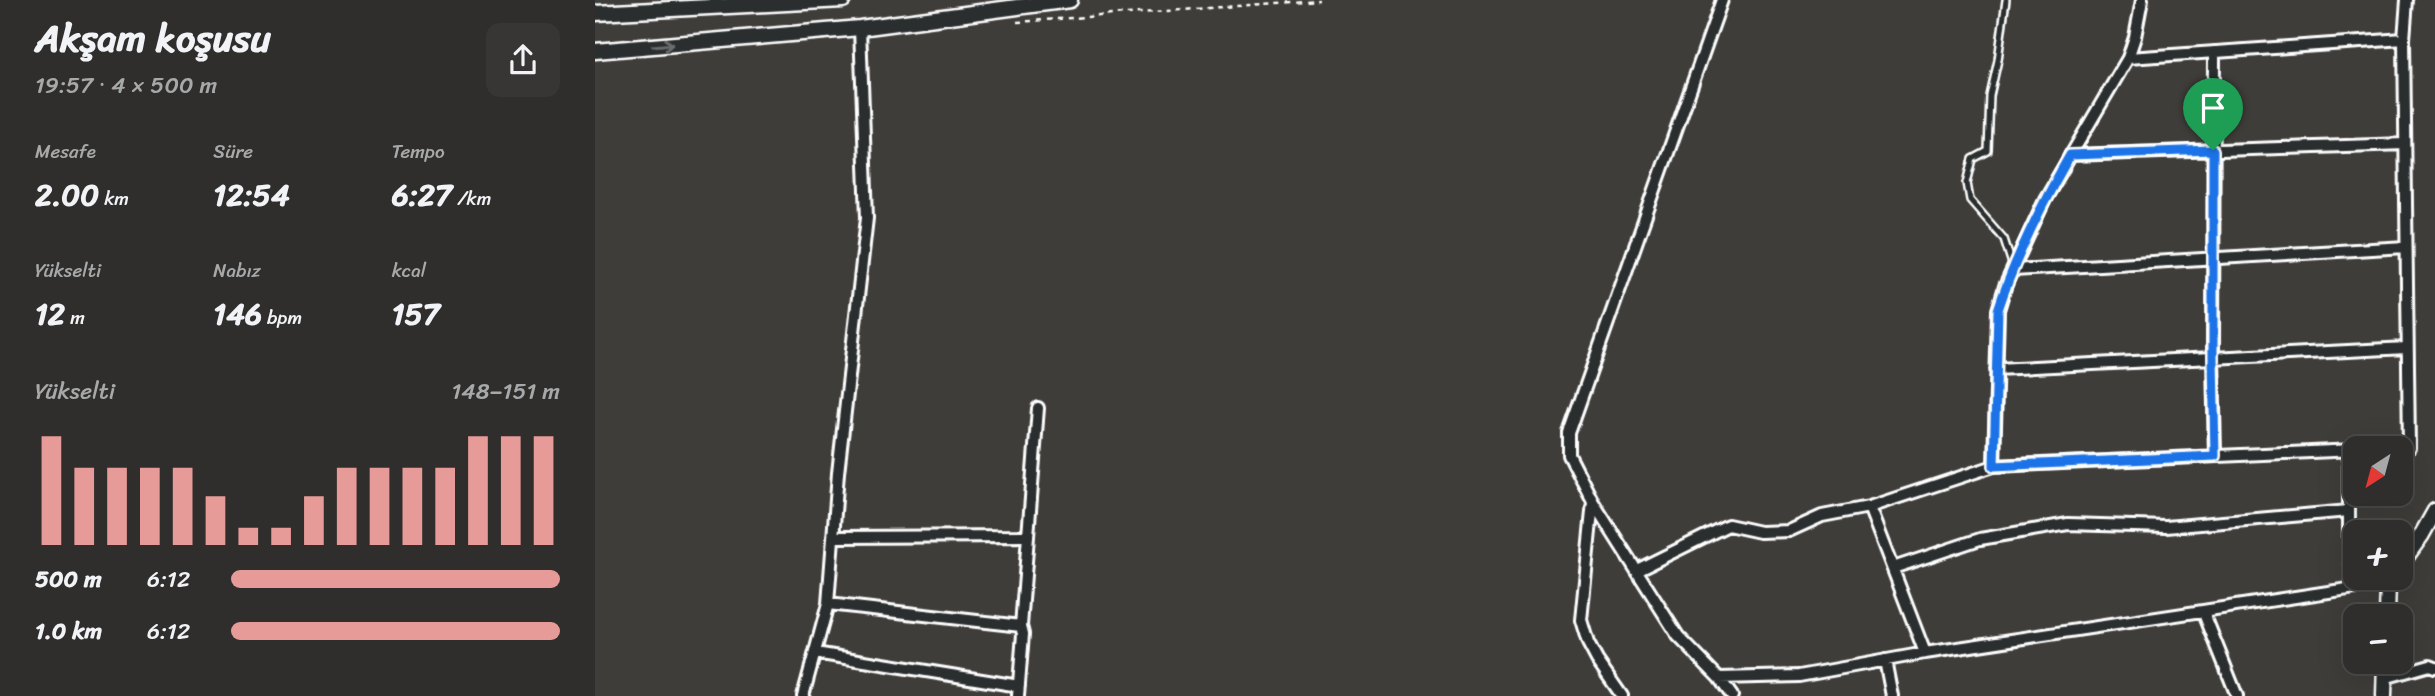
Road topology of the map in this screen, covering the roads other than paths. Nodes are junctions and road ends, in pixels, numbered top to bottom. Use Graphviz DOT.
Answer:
graph roads {
  1 [pos="843,0"];
  2 [pos="1070,0"];
  3 [pos="1722,0"];
  4 [pos="2005,0"];
  5 [pos="2142,0"];
  6 [pos="2407,0"];
  7 [pos="595,13"];
  8 [pos="860,28"];
  9 [pos="2404,39"];
  10 [pos="595,51"];
  11 [pos="2214,52"];
  12 [pos="2128,58"];
  13 [pos="2405,144"];
  14 [pos="2213,150"];
  15 [pos="2070,155"];
  16 [pos="2406,247"];
  17 [pos="2213,260"];
  18 [pos="2014,270"];
  19 [pos="2407,348"];
  20 [pos="2213,357"];
  21 [pos="1996,369"];
  22 [pos="1038,408"];
  23 [pos="2409,436"];
  24 [pos="2343,450"];
  25 [pos="2215,456"];
  26 [pos="1994,466"];
  27 [pos="1593,502"];
  28 [pos="2349,506"];
  29 [pos="1869,508"];
  30 [pos="2349,511"];
  31 [pos="2435,511"];
  32 [pos="2349,520"];
  33 [pos="1028,536"];
  34 [pos="834,537"];
  35 [pos="2413,547"];
  36 [pos="1893,568"];
  37 [pos="1637,570"];
  38 [pos="2343,590"];
  39 [pos="828,604"];
  40 [pos="2203,611"];
  41 [pos="1020,626"];
  42 [pos="815,653"];
  43 [pos="1926,653"];
  44 [pos="1885,660"];
  45 [pos="2435,667"];
  46 [pos="2385,674"];
  47 [pos="1719,678"];
  48 [pos="2385,678"];
  49 [pos="1019,691"];
  50 [pos="803,696"];
  51 [pos="1622,696"];
  52 [pos="1732,696"];
  53 [pos="1892,696"];
  54 [pos="2237,696"];
  55 [pos="2384,696"];
  1 -- 7 [label="street"];
  2 -- 8 [label="street"];
  3 -- 27 [label="street"];
  4 -- 18 [label="lane"];
  5 -- 12 [label="street"];
  6 -- 9 [label="street"];
  10 -- 8 [label="street, one-way"];
  8 -- 34 [label="street"];
  9 -- 11 [label="street"];
  9 -- 13 [label="street"];
  11 -- 12 [label="street"];
  11 -- 14 [label="street"];
  12 -- 15 [label="street"];
  13 -- 14 [label="street"];
  13 -- 16 [label="street"];
  14 -- 15 [label="street"];
  14 -- 17 [label="street"];
  15 -- 18 [label="street"];
  16 -- 17 [label="street"];
  16 -- 19 [label="street"];
  17 -- 18 [label="street"];
  17 -- 20 [label="street"];
  18 -- 21 [label="street"];
  19 -- 20 [label="street"];
  19 -- 23 [label="street"];
  20 -- 21 [label="street"];
  20 -- 25 [label="street"];
  21 -- 26 [label="street"];
  22 -- 33 [label="street"];
  24 -- 25 [label="street"];
  25 -- 26 [label="street"];
  26 -- 29 [label="street"];
  27 -- 37 [label="street"];
  27 -- 51 [label="street"];
  28 -- 30 [label="street"];
  29 -- 36 [label="street"];
  29 -- 37 [label="street"];
  30 -- 32 [label="street"];
  30 -- 36 [label="street"];
  31 -- 35 [label="street"];
  33 -- 34 [label="street"];
  33 -- 41 [label="street"];
  34 -- 39 [label="street"];
  36 -- 43 [label="street"];
  37 -- 47 [label="street"];
  38 -- 40 [label="street"];
  39 -- 41 [label="street"];
  39 -- 42 [label="street"];
  40 -- 43 [label="street"];
  40 -- 54 [label="street"];
  41 -- 49 [label="street"];
  42 -- 49 [label="street"];
  42 -- 50 [label="street"];
  43 -- 44 [label="street"];
  44 -- 47 [label="street"];
  44 -- 53 [label="street"];
  45 -- 48 [label="street"];
  46 -- 48 [label="street"];
  47 -- 52 [label="street"];
  48 -- 55 [label="street"];
}
